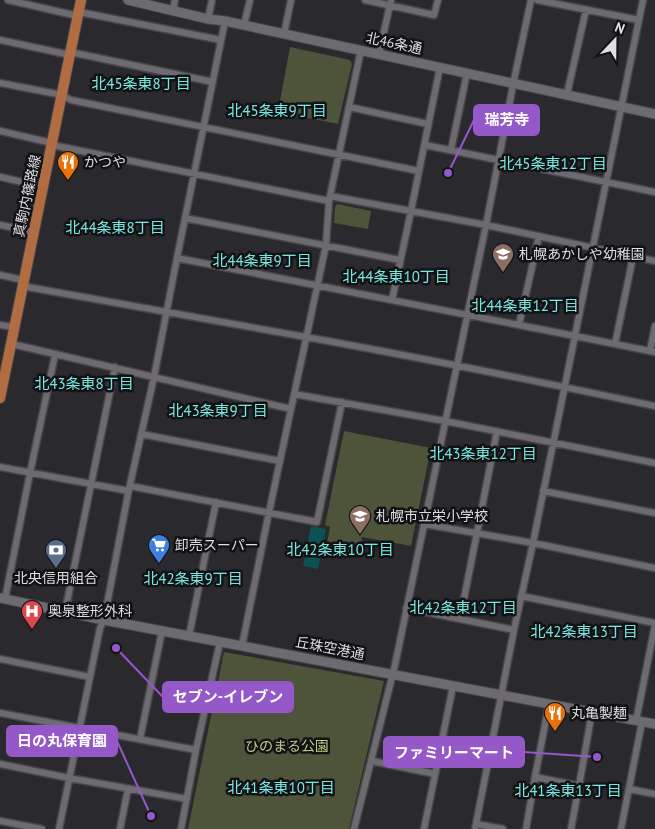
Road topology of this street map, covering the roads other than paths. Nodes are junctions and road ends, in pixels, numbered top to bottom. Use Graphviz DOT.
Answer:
graph roads {
  1 [pos="8,0"];
  2 [pos="81,0"];
  3 [pos="130,0"];
  4 [pos="175,0"];
  5 [pos="212,0"];
  6 [pos="250,0"];
  7 [pos="291,0"];
  8 [pos="365,0"];
  9 [pos="438,0"];
  10 [pos="531,0"];
  11 [pos="537,0"];
  12 [pos="643,0"];
  13 [pos="391,3"];
  14 [pos="173,10"];
  15 [pos="586,10"];
  16 [pos="78,14"];
  17 [pos="208,19"];
  18 [pos="639,20"];
  19 [pos="225,21"];
  20 [pos="244,25"];
  21 [pos="284,34"];
  22 [pos="0,40"];
  23 [pos="221,40"];
  24 [pos="361,50"];
  25 [pos="70,54"];
  26 [pos="379,54"];
  27 [pos="440,67"];
  28 [pos="467,73"];
  29 [pos="213,82"];
  30 [pos="0,83"];
  31 [pos="514,83"];
  32 [pos="567,94"];
  33 [pos="62,95"];
  34 [pos="349,107"];
  35 [pos="622,108"];
  36 [pos="655,114"];
  37 [pos="428,124"];
  38 [pos="204,126"];
  39 [pos="0,131"];
  40 [pos="52,144"];
  41 [pos="425,145"];
  42 [pos="451,150"];
  43 [pos="339,154"];
  44 [pos="498,160"];
  45 [pos="419,171"];
  46 [pos="194,174"];
  47 [pos="0,178"];
  48 [pos="606,182"];
  49 [pos="44,187"];
  50 [pos="655,192"];
  51 [pos="330,199"];
  52 [pos="411,211"];
  53 [pos="185,218"];
  54 [pos="0,225"];
  55 [pos="486,225"];
  56 [pos="33,232"];
  57 [pos="539,236"];
  58 [pos="326,245"];
  59 [pos="593,248"];
  60 [pos="633,257"];
  61 [pos="176,258"];
  62 [pos="400,260"];
  63 [pos="655,261"];
  64 [pos="0,275"];
  65 [pos="23,283"];
  66 [pos="317,285"];
  67 [pos="392,300"];
  68 [pos="167,313"];
  69 [pos="467,315"];
  70 [pos="0,325"];
  71 [pos="519,325"];
  72 [pos="655,326"];
  73 [pos="14,327"];
  74 [pos="575,336"];
  75 [pos="306,337"];
  76 [pos="12,344"];
  77 [pos="615,344"];
  78 [pos="652,352"];
  79 [pos="55,355"];
  80 [pos="456,366"];
  81 [pos="115,367"];
  82 [pos="154,377"];
  83 [pos="565,387"];
  84 [pos="294,394"];
  85 [pos="0,398"];
  86 [pos="342,402"];
  87 [pos="655,406"];
  88 [pos="291,409"];
  89 [pos="445,421"];
  90 [pos="497,431"];
  91 [pos="140,434"];
  92 [pos="554,442"];
  93 [pos="280,461"];
  94 [pos="655,463"];
  95 [pos="0,466"];
  96 [pos="30,473"];
  97 [pos="91,484"];
  98 [pos="129,488"];
  99 [pos="543,492"];
  100 [pos="216,502"];
  101 [pos="269,512"];
  102 [pos="655,513"];
  103 [pos="424,524"];
  104 [pos="477,534"];
  105 [pos="533,544"];
  106 [pos="655,568"];
  107 [pos="521,596"];
  108 [pos="3,599"];
  109 [pos="406,608"];
  110 [pos="65,612"];
  111 [pos="460,619"];
  112 [pos="104,620"];
  113 [pos="655,624"];
  114 [pos="514,630"];
  115 [pos="162,631"];
  116 [pos="189,636"];
  117 [pos="220,642"];
  118 [pos="242,646"];
  119 [pos="0,659"];
  120 [pos="393,674"];
  121 [pos="90,677"];
  122 [pos="454,686"];
  123 [pos="502,695"];
  124 [pos="549,704"];
  125 [pos="592,712"];
  126 [pos="0,713"];
  127 [pos="639,721"];
  128 [pos="655,724"];
  129 [pos="80,728"];
  130 [pos="140,739"];
  131 [pos="196,750"];
  132 [pos="372,761"];
  133 [pos="0,764"];
  134 [pos="435,774"];
  135 [pos="535,777"];
  136 [pos="69,778"];
  137 [pos="578,786"];
  138 [pos="128,789"];
  139 [pos="629,789"];
  140 [pos="655,794"];
  141 [pos="187,800"];
  142 [pos="0,821"];
  143 [pos="475,826"];
  144 [pos="42,829"];
  145 [pos="58,829"];
  146 [pos="120,829"];
  147 [pos="181,829"];
  148 [pos="354,829"];
  149 [pos="424,829"];
  150 [pos="503,829"];
  151 [pos="526,829"];
  152 [pos="571,829"];
  153 [pos="621,829"];
  1 -- 16 [label="street"];
  2 -- 16 [label="main road, 真駒内篠路線"];
  3 -- 14 [label="main road, 北46条通"];
  4 -- 14 [label="street"];
  5 -- 17 [label="street"];
  6 -- 20 [label="street"];
  7 -- 21 [label="street"];
  8 -- 13 [label="street"];
  9 -- 13 [label="street"];
  10 -- 31 [label="street"];
  11 -- 15 [label="street"];
  12 -- 18 [label="street"];
  13 -- 26 [label="street"];
  14 -- 17 [label="main road, 北46条通"];
  15 -- 18 [label="street"];
  15 -- 32 [label="street"];
  16 -- 23 [label="street"];
  16 -- 25 [label="main road, 真駒内篠路線"];
  17 -- 19 [label="main road, 北46条通"];
  18 -- 35 [label="street"];
  19 -- 20 [label="main road, 北46条通"];
  19 -- 23 [label="street"];
  20 -- 21 [label="main road, 北46条通"];
  21 -- 24 [label="main road, 北46条通"];
  22 -- 25 [label="street"];
  23 -- 29 [label="street"];
  24 -- 26 [label="main road, 北46条通"];
  24 -- 34 [label="street"];
  25 -- 29 [label="street"];
  25 -- 33 [label="main road, 真駒内篠路線"];
  26 -- 27 [label="main road, 北46条通"];
  27 -- 28 [label="main road, 北46条通"];
  27 -- 37 [label="street"];
  28 -- 31 [label="main road, 北46条通"];
  28 -- 42 [label="street"];
  29 -- 38 [label="street"];
  30 -- 33 [label="street"];
  31 -- 32 [label="main road, 北46条通"];
  31 -- 44 [label="street"];
  32 -- 35 [label="main road, 北46条通"];
  33 -- 38 [label="street"];
  33 -- 40 [label="main road, 真駒内篠路線"];
  34 -- 37 [label="street"];
  34 -- 43 [label="street"];
  35 -- 36 [label="main road, 北46条通"];
  35 -- 48 [label="street"];
  37 -- 41 [label="street"];
  38 -- 43 [label="street"];
  38 -- 46 [label="street"];
  39 -- 40 [label="street"];
  40 -- 46 [label="street"];
  40 -- 49 [label="main road, 真駒内篠路線"];
  41 -- 42 [label="street"];
  41 -- 45 [label="street"];
  42 -- 44 [label="street"];
  43 -- 45 [label="street"];
  43 -- 51 [label="street"];
  44 -- 48 [label="street"];
  44 -- 55 [label="street"];
  45 -- 52 [label="street"];
  46 -- 51 [label="street"];
  46 -- 53 [label="street"];
  47 -- 49 [label="street"];
  48 -- 50 [label="street"];
  48 -- 59 [label="street"];
  49 -- 56 [label="main road, 真駒内篠路線"];
  51 -- 52 [label="street"];
  51 -- 58 [label="street"];
  52 -- 55 [label="street"];
  52 -- 62 [label="street"];
  53 -- 58 [label="street"];
  53 -- 61 [label="street"];
  54 -- 56 [label="street"];
  55 -- 57 [label="street"];
  55 -- 69 [label="street"];
  56 -- 65 [label="main road, 真駒内篠路線"];
  57 -- 59 [label="street"];
  57 -- 71 [label="street"];
  58 -- 62 [label="street"];
  58 -- 66 [label="street"];
  59 -- 60 [label="street"];
  59 -- 74 [label="street"];
  60 -- 63 [label="street"];
  60 -- 77 [label="street"];
  61 -- 66 [label="street"];
  61 -- 68 [label="street"];
  62 -- 67 [label="street"];
  64 -- 65 [label="street"];
  65 -- 68 [label="street"];
  65 -- 73 [label="main road, 真駒内篠路線"];
  66 -- 67 [label="street"];
  66 -- 75 [label="street"];
  67 -- 69 [label="street"];
  68 -- 75 [label="street"];
  68 -- 82 [label="street"];
  69 -- 71 [label="street"];
  69 -- 80 [label="street"];
  70 -- 73 [label="street"];
  71 -- 74 [label="street"];
  72 -- 78 [label="street"];
  73 -- 76 [label="main road, 真駒内篠路線"];
  74 -- 77 [label="street"];
  74 -- 83 [label="street"];
  75 -- 80 [label="street"];
  75 -- 84 [label="street"];
  76 -- 79 [label="street"];
  76 -- 85 [label="main road, 真駒内篠路線"];
  77 -- 78 [label="street"];
  79 -- 81 [label="street"];
  79 -- 96 [label="street"];
  80 -- 83 [label="street"];
  80 -- 89 [label="street"];
  81 -- 82 [label="street"];
  81 -- 97 [label="street"];
  82 -- 88 [label="street"];
  82 -- 91 [label="street"];
  83 -- 87 [label="street"];
  83 -- 92 [label="street"];
  84 -- 86 [label="street"];
  84 -- 88 [label="street"];
  86 -- 89 [label="street"];
  86 -- 101 [label="street"];
  88 -- 93 [label="street"];
  89 -- 90 [label="street"];
  89 -- 103 [label="street"];
  90 -- 92 [label="street"];
  90 -- 104 [label="street"];
  91 -- 93 [label="street"];
  91 -- 98 [label="street"];
  92 -- 94 [label="street"];
  92 -- 99 [label="street"];
  93 -- 101 [label="street"];
  95 -- 96 [label="street"];
  96 -- 97 [label="street"];
  96 -- 108 [label="street"];
  97 -- 98 [label="street"];
  97 -- 110 [label="street"];
  98 -- 100 [label="street"];
  98 -- 112 [label="street"];
  99 -- 102 [label="street"];
  99 -- 105 [label="street"];
  100 -- 101 [label="street"];
  100 -- 116 [label="street"];
  101 -- 118 [label="street"];
  103 -- 104 [label="street"];
  103 -- 109 [label="street"];
  104 -- 105 [label="street"];
  104 -- 111 [label="street"];
  105 -- 106 [label="street"];
  105 -- 107 [label="street"];
  107 -- 113 [label="street"];
  107 -- 114 [label="street"];
  108 -- 110 [label="main road, 丘珠空港通"];
  109 -- 111 [label="street"];
  109 -- 120 [label="street"];
  110 -- 112 [label="main road, 丘珠空港通"];
  111 -- 114 [label="street"];
  112 -- 115 [label="main road, 丘珠空港通"];
  112 -- 121 [label="street"];
  113 -- 127 [label="street"];
  114 -- 123 [label="street"];
  115 -- 116 [label="main road, 丘珠空港通"];
  115 -- 130 [label="street"];
  116 -- 117 [label="main road, 丘珠空港通"];
  117 -- 118 [label="main road, 丘珠空港通"];
  117 -- 131 [label="street"];
  118 -- 120 [label="main road, 丘珠空港通"];
  119 -- 121 [label="street"];
  120 -- 122 [label="main road, 丘珠空港通"];
  120 -- 132 [label="street"];
  121 -- 129 [label="street"];
  122 -- 123 [label="main road, 丘珠空港通"];
  122 -- 134 [label="street"];
  123 -- 124 [label="main road, 丘珠空港通"];
  123 -- 143 [label="street"];
  124 -- 125 [label="main road, 丘珠空港通"];
  124 -- 135 [label="street"];
  125 -- 127 [label="main road, 丘珠空港通"];
  125 -- 137 [label="street"];
  126 -- 129 [label="street"];
  127 -- 128 [label="main road, 丘珠空港通"];
  127 -- 139 [label="street"];
  129 -- 130 [label="street"];
  129 -- 136 [label="street"];
  130 -- 131 [label="street"];
  131 -- 141 [label="street"];
  132 -- 134 [label="street"];
  132 -- 148 [label="street"];
  133 -- 136 [label="street"];
  134 -- 149 [label="street"];
  135 -- 137 [label="street"];
  135 -- 151 [label="street"];
  136 -- 138 [label="street"];
  136 -- 145 [label="street"];
  137 -- 152 [label="street"];
  138 -- 141 [label="street"];
  138 -- 146 [label="street"];
  139 -- 140 [label="street"];
  139 -- 153 [label="street"];
  141 -- 147 [label="street"];
  142 -- 144 [label="street"];
  143 -- 150 [label="street"];
}
